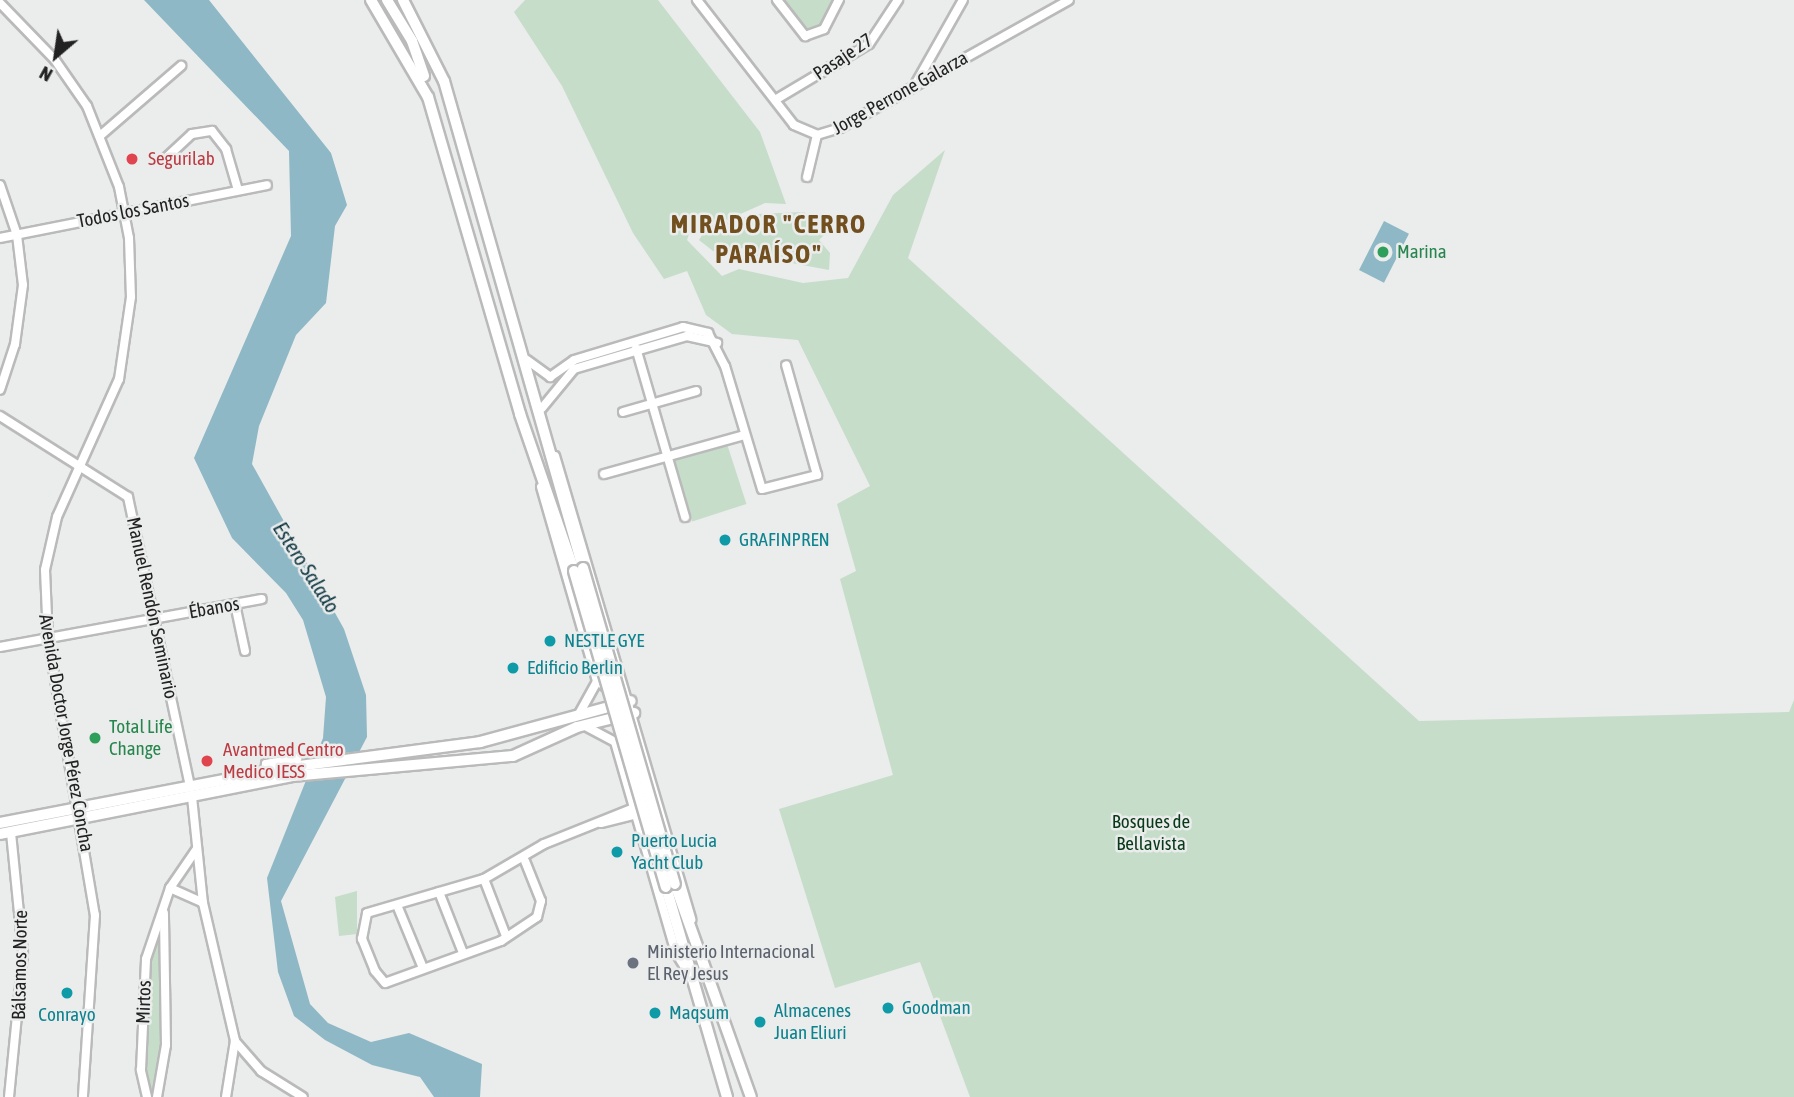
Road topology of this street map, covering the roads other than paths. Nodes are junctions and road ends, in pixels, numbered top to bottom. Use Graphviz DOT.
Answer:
graph roads {
  1 [pos="371,0"];
  2 [pos="387,0"];
  3 [pos="403,0"];
  4 [pos="696,0"];
  5 [pos="710,0"];
  6 [pos="777,0"];
  7 [pos="839,0"];
  8 [pos="898,0"];
  9 [pos="963,0"];
  10 [pos="1069,0"];
  11 [pos="0,3"];
  12 [pos="704,9"];
  13 [pos="181,66"];
  14 [pos="916,83"];
  15 [pos="428,97"];
  16 [pos="775,100"];
  17 [pos="101,135"];
  18 [pos="817,135"];
  19 [pos="166,158"];
  20 [pos="807,177"];
  21 [pos="0,185"];
  22 [pos="267,185"];
  23 [pos="238,190"];
  24 [pos="125,212"];
  25 [pos="17,235"];
  26 [pos="0,238"];
  27 [pos="636,346"];
  28 [pos="527,360"];
  29 [pos="786,365"];
  30 [pos="0,390"];
  31 [pos="696,391"];
  32 [pos="651,404"];
  33 [pos="542,408"];
  34 [pos="623,412"];
  35 [pos="0,416"];
  36 [pos="745,435"];
  37 [pos="529,446"];
  38 [pos="555,456"];
  39 [pos="666,457"];
  40 [pos="83,464"];
  41 [pos="604,474"];
  42 [pos="685,517"];
  43 [pos="578,569"];
  44 [pos="262,599"];
  45 [pos="235,604"];
  46 [pos="153,618"];
  47 [pos="48,638"];
  48 [pos="0,647"];
  49 [pos="244,651"];
  50 [pos="623,676"];
  51 [pos="597,681"];
  52 [pos="631,701"];
  53 [pos="634,713"];
  54 [pos="571,717"];
  55 [pos="577,727"];
  56 [pos="520,730"];
  57 [pos="494,738"];
  58 [pos="527,751"];
  59 [pos="645,752"];
  60 [pos="392,758"];
  61 [pos="502,758"];
  62 [pos="620,758"];
  63 [pos="293,767"];
  64 [pos="191,792"];
  65 [pos="80,806"];
  66 [pos="635,811"];
  67 [pos="83,818"];
  68 [pos="0,823"];
  69 [pos="5,833"];
  70 [pos="196,850"];
  71 [pos="525,860"];
  72 [pos="484,879"];
  73 [pos="670,885"];
  74 [pos="170,888"];
  75 [pos="439,892"];
  76 [pos="203,904"];
  77 [pos="397,905"];
  78 [pos="163,910"];
  79 [pos="694,932"];
  80 [pos="506,936"];
  81 [pos="463,953"];
  82 [pos="424,968"];
  83 [pos="687,969"];
  84 [pos="235,1041"];
  85 [pos="298,1096"];
  86 [pos="9,1097"];
  87 [pos="83,1097"];
  88 [pos="147,1097"];
  89 [pos="158,1097"];
  90 [pos="226,1097"];
  91 [pos="727,1097"];
  92 [pos="751,1097"];
  1 -- 15 [label="main road"];
  2 -- 15 [label="main road"];
  3 -- 28 [label="main road"];
  4 -- 12 [label="street, Jorge Perrone Galarza"];
  5 -- 12 [label="street"];
  6 -- 7 [label="street"];
  8 -- 16 [label="street, Pasaje 27"];
  9 -- 14 [label="street"];
  10 -- 14 [label="street, Jorge Perrone Galarza"];
  11 -- 17 [label="street, Avenida Doctor Jorge Pérez Concha"];
  12 -- 16 [label="street, Jorge Perrone Galarza"];
  13 -- 17 [label="street"];
  14 -- 18 [label="street, Jorge Perrone Galarza"];
  15 -- 37 [label="main road"];
  16 -- 18 [label="street, Jorge Perrone Galarza"];
  17 -- 24 [label="street, Avenida Doctor Jorge Pérez Concha"];
  18 -- 20 [label="street"];
  19 -- 23 [label="street"];
  21 -- 25 [label="street"];
  22 -- 23 [label="street, Todos los Santos"];
  23 -- 24 [label="street, Todos los Santos"];
  24 -- 25 [label="street, Todos los Santos"];
  24 -- 40 [label="street, Avenida Doctor Jorge Pérez Concha"];
  25 -- 26 [label="street, Todos los Santos"];
  25 -- 30 [label="street"];
  27 -- 28 [label="street"];
  27 -- 32 [label="street"];
  27 -- 33 [label="street"];
  27 -- 36 [label="street"];
  28 -- 33 [label="main road"];
  29 -- 36 [label="street"];
  31 -- 32 [label="street"];
  32 -- 34 [label="street"];
  32 -- 39 [label="street"];
  33 -- 38 [label="main road"];
  35 -- 40 [label="street, Manuel Rendón Seminario"];
  36 -- 39 [label="street"];
  37 -- 43 [label="main road"];
  37 -- 51 [label="street"];
  38 -- 43 [label="main road"];
  38 -- 50 [label="street"];
  39 -- 41 [label="street"];
  39 -- 42 [label="street"];
  40 -- 46 [label="street, Manuel Rendón Seminario"];
  40 -- 47 [label="street, Avenida Doctor Jorge Pérez Concha"];
  43 -- 73 [label="main road, bridge"];
  44 -- 45 [label="street, Ébanos"];
  45 -- 46 [label="street, Ébanos"];
  45 -- 49 [label="street"];
  46 -- 47 [label="street, Ébanos"];
  46 -- 64 [label="street, Manuel Rendón Seminario"];
  47 -- 48 [label="street, Ébanos"];
  47 -- 65 [label="street, Avenida Doctor Jorge Pérez Concha"];
  50 -- 51 [label="street"];
  50 -- 52 [label="street"];
  51 -- 54 [label="street"];
  52 -- 53 [label="street"];
  52 -- 54 [label="main road"];
  53 -- 55 [label="main road"];
  53 -- 59 [label="street"];
  54 -- 56 [label="main road"];
  55 -- 58 [label="main road"];
  55 -- 62 [label="street"];
  56 -- 57 [label="main road"];
  56 -- 58 [label="main road"];
  57 -- 60 [label="main road"];
  57 -- 61 [label="main road"];
  58 -- 61 [label="main road"];
  59 -- 62 [label="street"];
  59 -- 79 [label="street"];
  60 -- 61 [label="main road"];
  60 -- 63 [label="main road"];
  62 -- 66 [label="street"];
  63 -- 64 [label="main road"];
  63 -- 64 [label="main road"];
  64 -- 65 [label="main road"];
  64 -- 67 [label="main road"];
  64 -- 70 [label="street, Manuel Rendón Seminario"];
  65 -- 67 [label="street, Avenida Doctor Jorge Pérez Concha"];
  65 -- 68 [label="main road"];
  66 -- 71 [label="street"];
  66 -- 83 [label="street"];
  67 -- 69 [label="main road"];
  67 -- 87 [label="street, Avenida Doctor Jorge Pérez Concha"];
  69 -- 86 [label="street, Bálsamos Norte"];
  70 -- 74 [label="street, Mirtos"];
  70 -- 76 [label="street, Manuel Rendón Seminario"];
  71 -- 72 [label="street"];
  71 -- 80 [label="street"];
  72 -- 75 [label="street"];
  72 -- 80 [label="street"];
  73 -- 79 [label="main road"];
  73 -- 83 [label="main road"];
  74 -- 76 [label="street"];
  74 -- 78 [label="street, Mirtos"];
  75 -- 77 [label="street"];
  75 -- 81 [label="street"];
  76 -- 84 [label="street, Manuel Rendón Seminario"];
  77 -- 82 [label="street"];
  77 -- 82 [label="street"];
  78 -- 88 [label="street, Mirtos"];
  78 -- 89 [label="street, Mirtos"];
  79 -- 92 [label="main road"];
  80 -- 81 [label="street"];
  81 -- 82 [label="street"];
  83 -- 91 [label="main road"];
  84 -- 85 [label="street, Manuel Rendón Seminario"];
  84 -- 90 [label="street"];
}
